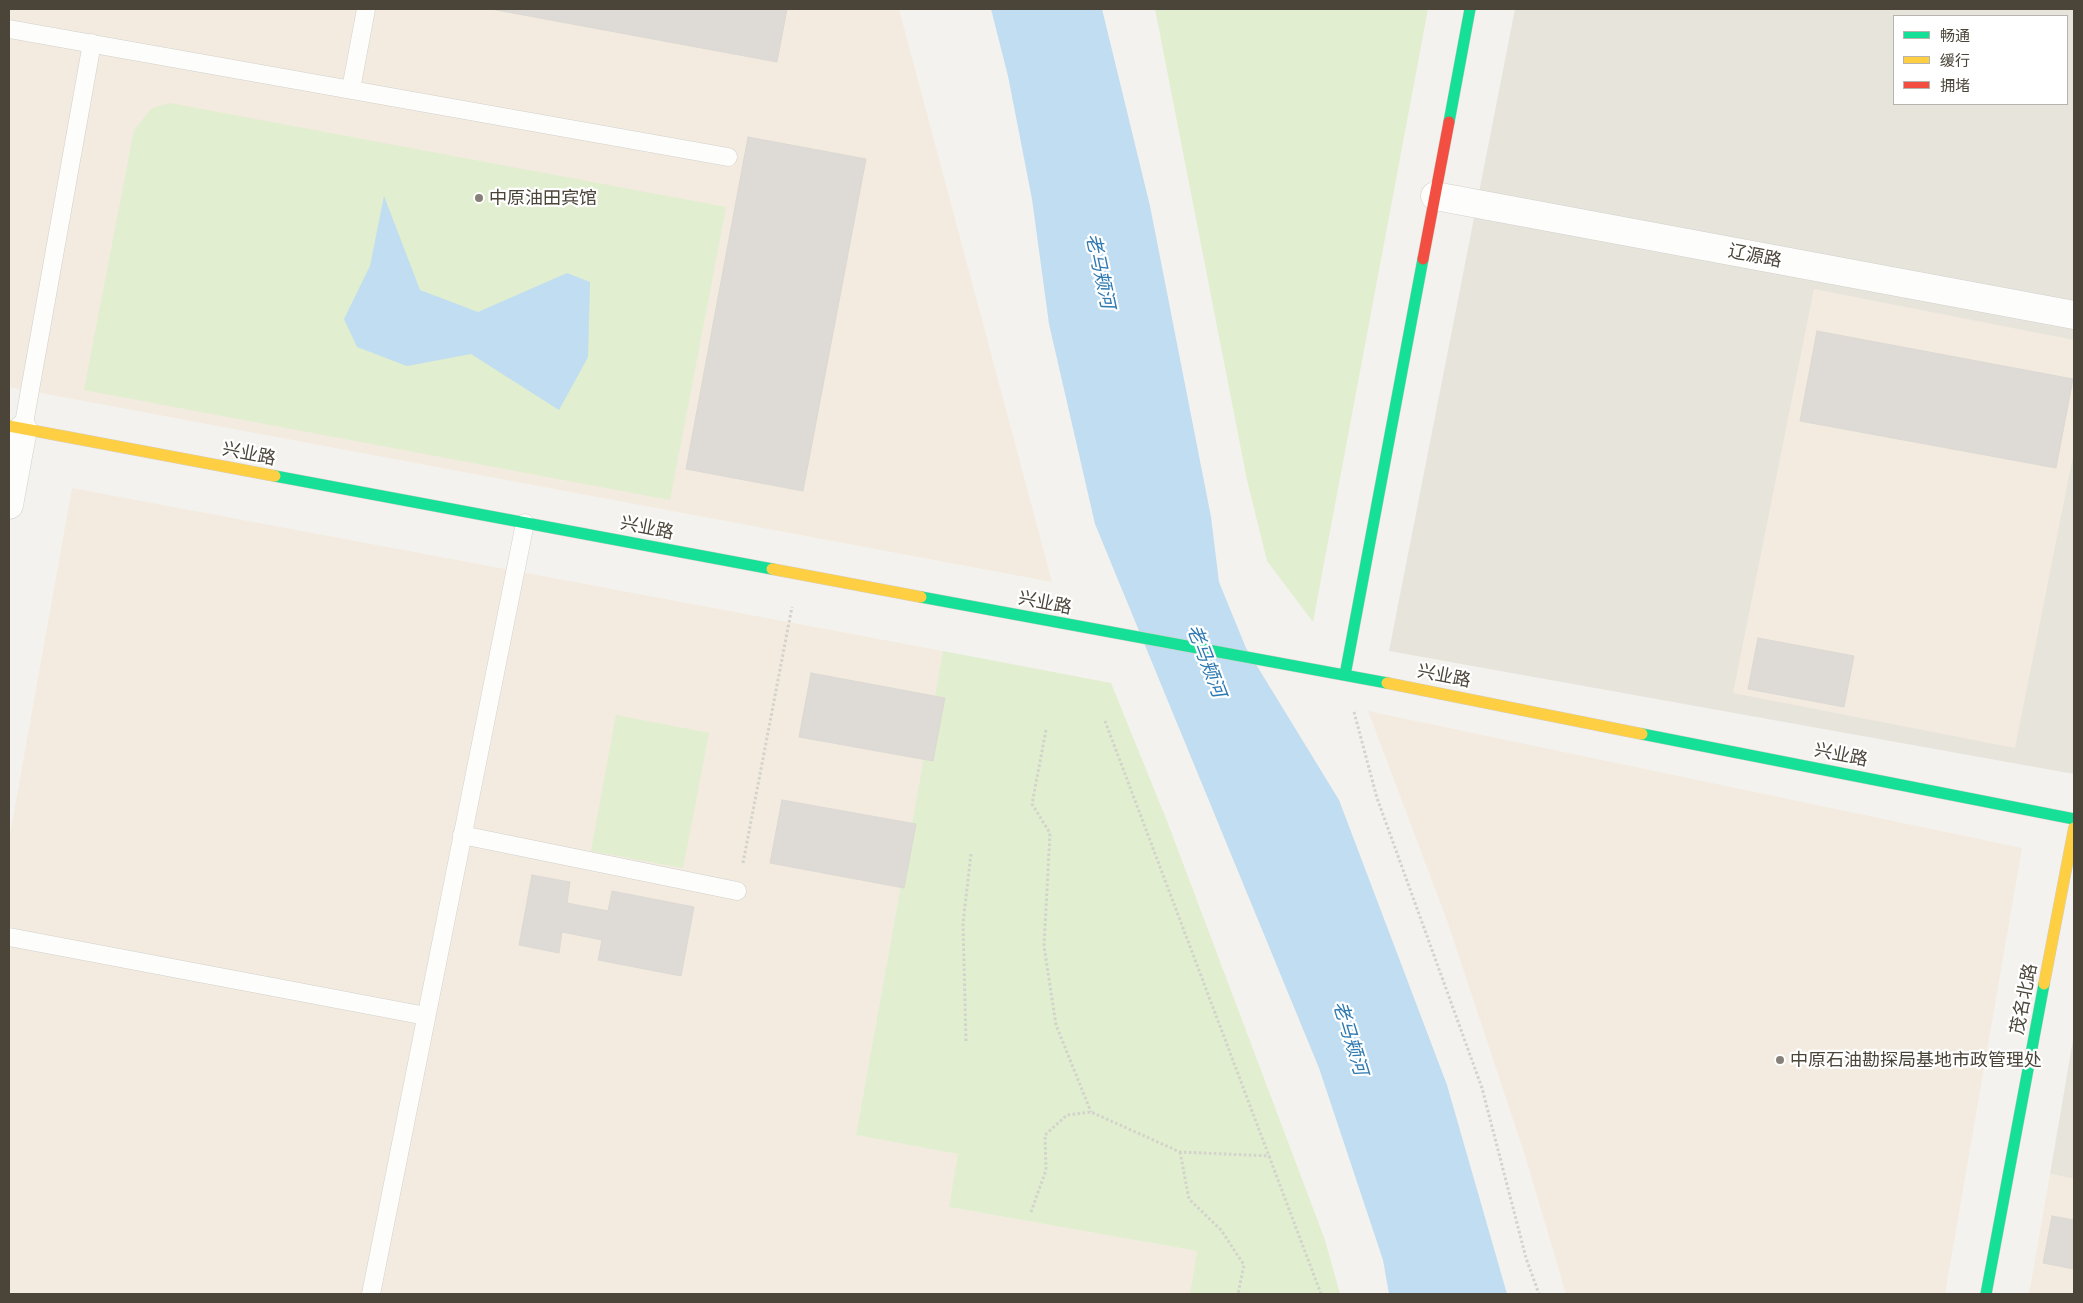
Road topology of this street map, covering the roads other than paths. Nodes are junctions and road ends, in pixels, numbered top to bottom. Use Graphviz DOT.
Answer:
graph roads {
  1 [pos="366,9"];
  2 [pos="1470,9"];
  3 [pos="9,29"];
  4 [pos="92,43"];
  5 [pos="351,89"];
  6 [pos="728,157"];
  7 [pos="1435,196"];
  8 [pos="2074,315"];
  9 [pos="16,428"];
  10 [pos="9,505"];
  11 [pos="525,523"];
  12 [pos="1345,675"];
  13 [pos="2074,819"];
  14 [pos="2074,828"];
  15 [pos="462,835"];
  16 [pos="737,891"];
  17 [pos="9,937"];
  18 [pos="426,1016"];
  19 [pos="371,1294"];
  20 [pos="1986,1294"];
  1 -- 5 [label="lane"];
  2 -- 7 [label="street"];
  3 -- 4 [label="lane"];
  4 -- 5 [label="lane"];
  4 -- 9 [label="lane"];
  5 -- 6 [label="lane"];
  7 -- 8 [label="street, 辽源路"];
  7 -- 12 [label="street"];
  9 -- 10 [label="street"];
  9 -- 11 [label="street, 兴业路"];
  11 -- 12 [label="street, 兴业路"];
  11 -- 15 [label="lane"];
  12 -- 13 [label="street, 兴业路"];
  14 -- 20 [label="street, 茂名北路"];
  15 -- 16 [label="lane"];
  15 -- 18 [label="lane"];
  17 -- 18 [label="lane"];
  18 -- 19 [label="lane"];
}
